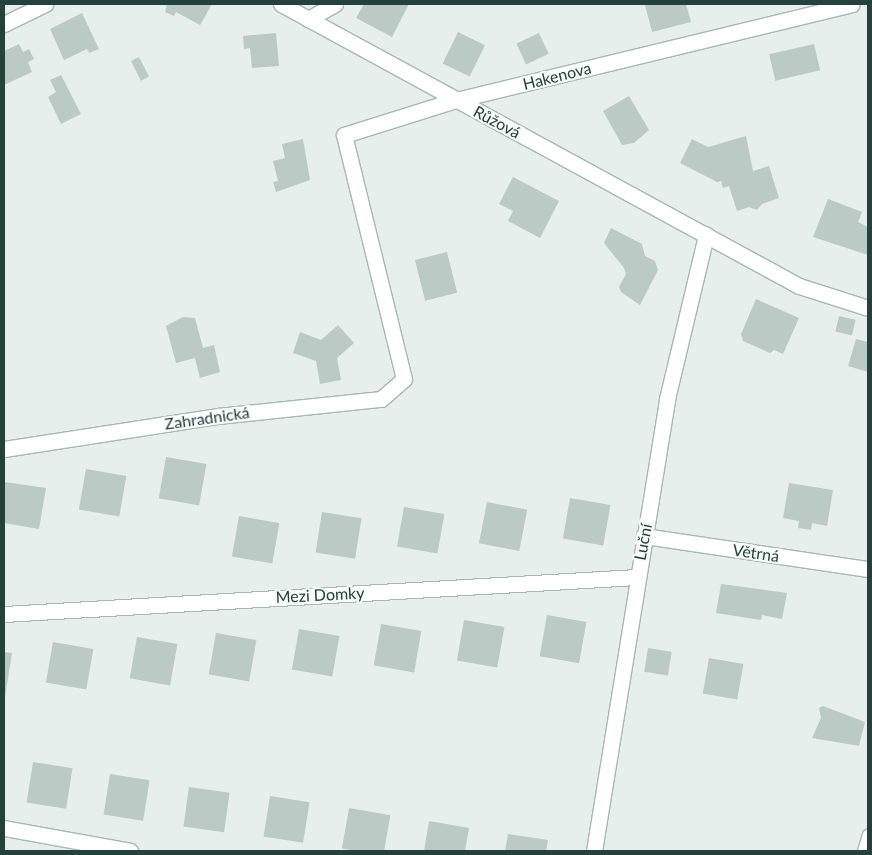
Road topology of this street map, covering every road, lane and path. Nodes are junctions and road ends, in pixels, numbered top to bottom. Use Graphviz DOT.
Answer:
graph roads {
  1 [pos="45,4"];
  2 [pos="281,4"];
  3 [pos="335,4"];
  4 [pos="852,4"];
  5 [pos="308,19"];
  6 [pos="4,24"];
  7 [pos="456,100"];
  8 [pos="706,235"];
  9 [pos="868,308"];
  10 [pos="404,379"];
  11 [pos="4,449"];
  12 [pos="644,536"];
  13 [pos="868,569"];
  14 [pos="636,577"];
  15 [pos="4,614"];
  16 [pos="4,828"];
  17 [pos="868,835"];
  18 [pos="130,851"];
  19 [pos="594,851"];
  20 [pos="864,851"];
  1 -- 6 [label="street"];
  2 -- 5 [label="street"];
  3 -- 5 [label="street"];
  4 -- 7 [label="street, Hakenova"];
  5 -- 7 [label="street"];
  7 -- 8 [label="street, Růžová"];
  7 -- 10 [label="street, Růžová"];
  8 -- 9 [label="street, Růžová"];
  8 -- 12 [label="street, Luční"];
  10 -- 11 [label="street, Zahradnická"];
  12 -- 13 [label="street, Větrná"];
  12 -- 14 [label="street, Luční"];
  14 -- 15 [label="street, Mezi Domky"];
  14 -- 19 [label="street, Luční"];
  16 -- 18 [label="street"];
  17 -- 20 [label="lane"];
}
